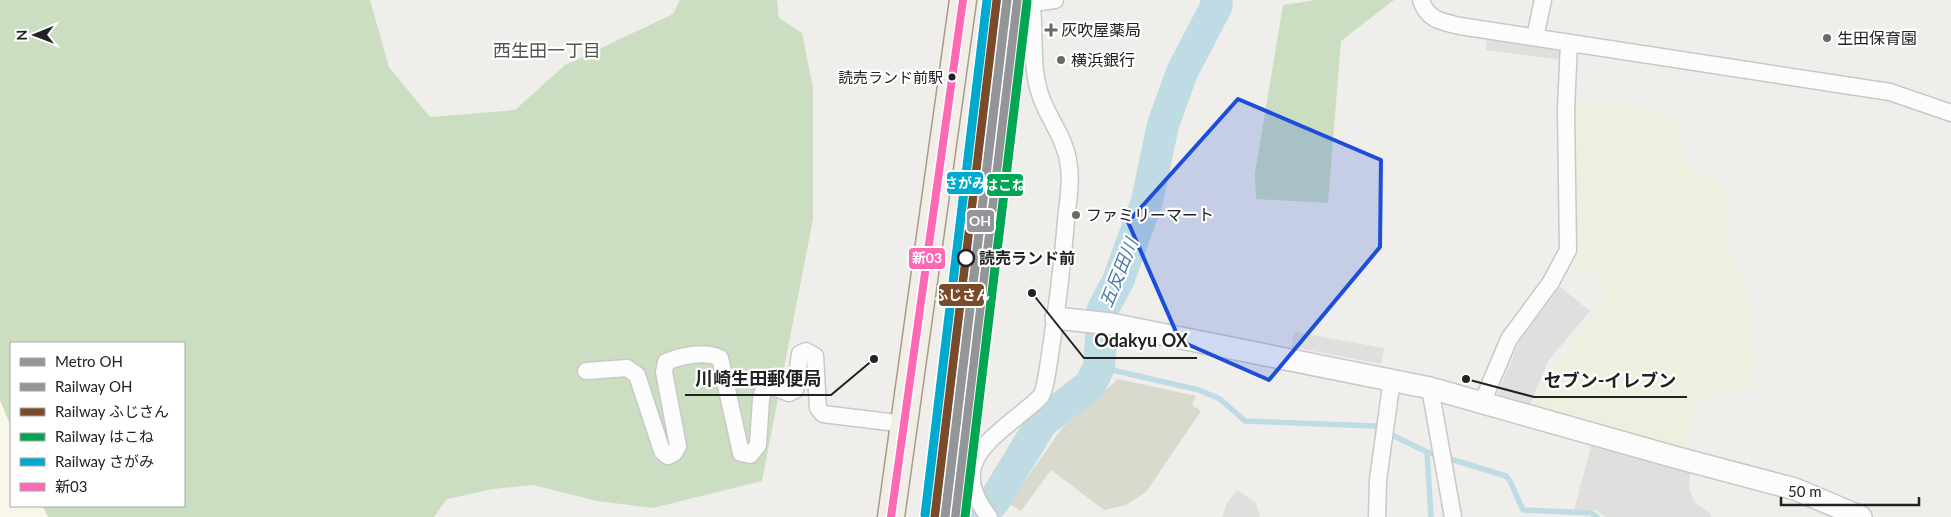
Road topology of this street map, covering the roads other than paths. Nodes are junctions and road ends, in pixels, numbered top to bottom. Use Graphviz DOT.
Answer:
graph roads {
  1 [pos="963,0"];
  2 [pos="1055,0"];
  3 [pos="1421,0"];
  4 [pos="1543,0"];
  5 [pos="1032,2"];
  6 [pos="1535,37"];
  7 [pos="1569,43"];
  8 [pos="1951,112"];
  9 [pos="1056,318"];
  10 [pos="586,371"];
  11 [pos="1392,379"];
  12 [pos="1430,388"];
  13 [pos="1482,403"];
  14 [pos="905,424"];
  15 [pos="891,517"];
  16 [pos="989,517"];
  17 [pos="1377,517"];
  18 [pos="1453,517"];
  19 [pos="1861,517"];
  1 -- 14 [label="main road"];
  2 -- 5 [label="street"];
  3 -- 6 [label="street"];
  4 -- 6 [label="street"];
  5 -- 9 [label="street"];
  6 -- 7 [label="street"];
  7 -- 8 [label="street"];
  7 -- 13 [label="street"];
  9 -- 11 [label="street"];
  9 -- 16 [label="street"];
  10 -- 14 [label="street"];
  11 -- 12 [label="street"];
  11 -- 17 [label="street"];
  12 -- 13 [label="street"];
  12 -- 18 [label="street"];
  13 -- 19 [label="street"];
  14 -- 15 [label="main road"];
}
